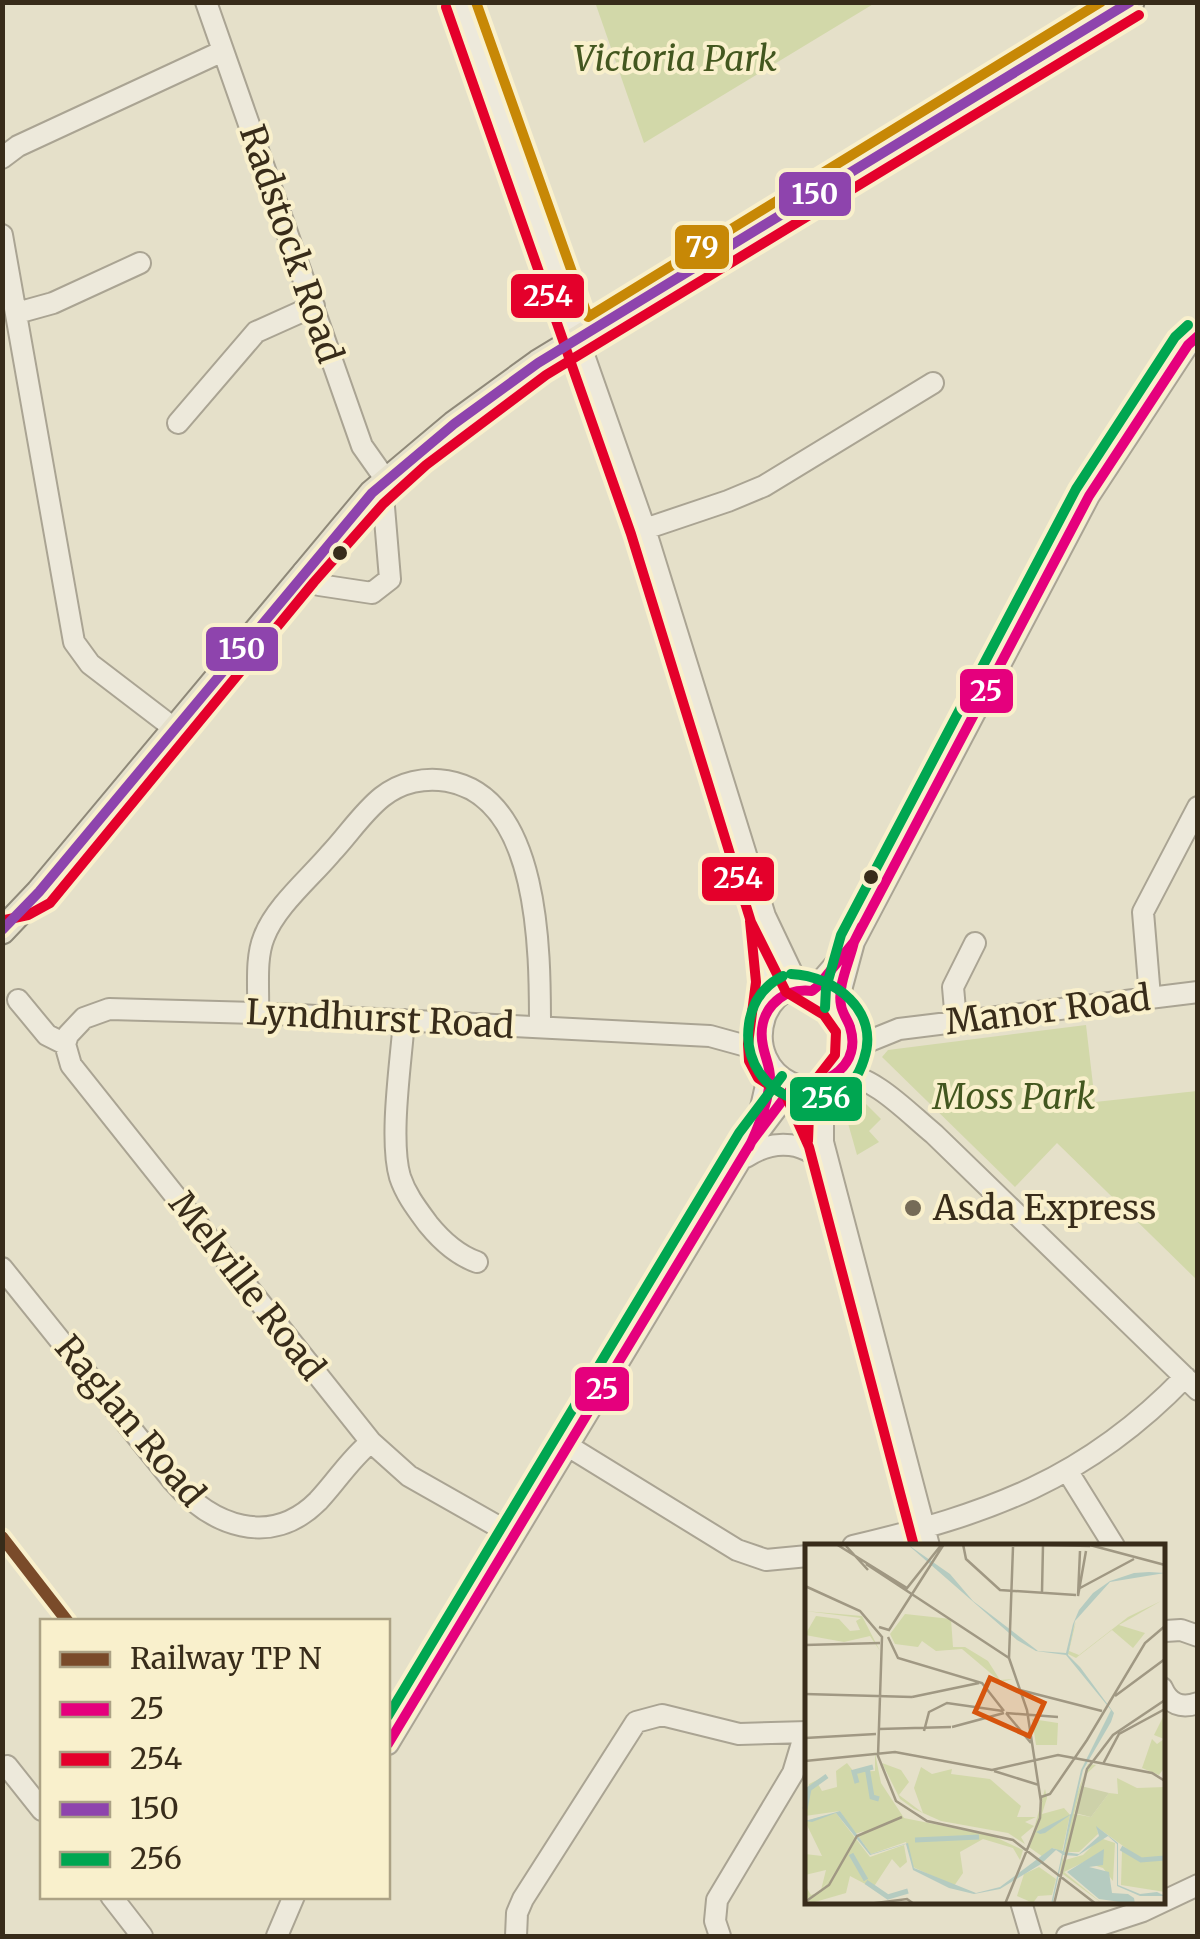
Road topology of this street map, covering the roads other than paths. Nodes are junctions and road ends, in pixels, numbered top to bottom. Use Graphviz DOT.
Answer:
graph roads {
  1 [pos="206,2"];
  2 [pos="460,2"];
  3 [pos="1131,2"];
  4 [pos="223,51"];
  5 [pos="2,158"];
  6 [pos="2,234"];
  7 [pos="140,263"];
  8 [pos="314,306"];
  9 [pos="17,313"];
  10 [pos="1198,336"];
  11 [pos="580,340"];
  12 [pos="933,384"];
  13 [pos="178,423"];
  14 [pos="379,486"];
  15 [pos="645,529"];
  16 [pos="304,572"];
  17 [pos="175,729"];
  18 [pos="1198,807"];
  19 [pos="39,892"];
  20 [pos="2,905"];
  21 [pos="765,916"];
  22 [pos="2,931"];
  23 [pos="854,942"];
  24 [pos="975,943"];
  25 [pos="808,990"];
  26 [pos="1198,992"];
  27 [pos="1150,998"];
  28 [pos="18,1000"];
  29 [pos="258,1012"];
  30 [pos="766,1014"];
  31 [pos="844,1015"];
  32 [pos="404,1020"];
  33 [pos="956,1021"];
  34 [pos="540,1026"];
  35 [pos="899,1029"];
  36 [pos="710,1036"];
  37 [pos="64,1044"];
  38 [pos="852,1049"];
  39 [pos="767,1062"];
  40 [pos="836,1076"];
  41 [pos="795,1085"];
  42 [pos="896,1102"];
  43 [pos="823,1142"];
  44 [pos="748,1150"];
  45 [pos="831,1171"];
  46 [pos="476,1262"];
  47 [pos="2,1268"];
  48 [pos="1191,1383"];
  49 [pos="371,1442"];
  50 [pos="568,1446"];
  51 [pos="1068,1472"];
  52 [pos="513,1535"];
  53 [pos="927,1538"];
  54 [pos="872,1544"];
  55 [pos="1113,1544"];
  56 [pos="805,1556"];
  57 [pos="1165,1632"];
  58 [pos="1198,1636"];
  59 [pos="1165,1694"];
  60 [pos="1198,1703"];
  61 [pos="805,1732"];
  62 [pos="805,1735"];
  63 [pos="390,1741"];
  64 [pos="7,1766"];
  65 [pos="40,1807"];
  66 [pos="1198,1886"];
  67 [pos="113,1899"];
  68 [pos="293,1899"];
  69 [pos="1165,1901"];
  70 [pos="1022,1904"];
  71 [pos="1158,1904"];
  72 [pos="142,1936"];
  73 [pos="278,1936"];
  74 [pos="516,1936"];
  75 [pos="720,1936"];
  76 [pos="1030,1936"];
  77 [pos="1068,1936"];
  1 -- 4 [label="street, Radstock Road"];
  2 -- 11 [label="street"];
  3 -- 11 [label="main road"];
  4 -- 5 [label="street"];
  4 -- 8 [label="street, Radstock Road"];
  6 -- 9 [label="street"];
  7 -- 9 [label="street"];
  8 -- 13 [label="street"];
  8 -- 14 [label="street, Radstock Road"];
  9 -- 17 [label="street"];
  10 -- 23 [label="street"];
  11 -- 14 [label="main road"];
  11 -- 15 [label="street"];
  12 -- 15 [label="street"];
  14 -- 16 [label="main road"];
  14 -- 16 [label="street, Radstock Road"];
  15 -- 21 [label="street"];
  16 -- 17 [label="main road"];
  17 -- 19 [label="main road"];
  18 -- 27 [label="street"];
  19 -- 20 [label="street"];
  19 -- 22 [label="main road"];
  21 -- 25 [label="street"];
  21 -- 30 [label="street"];
  23 -- 25 [label="street"];
  23 -- 31 [label="street"];
  24 -- 33 [label="street"];
  25 -- 30 [label="street"];
  25 -- 31 [label="street"];
  26 -- 27 [label="street, Manor Road"];
  27 -- 33 [label="street, Manor Road"];
  28 -- 37 [label="street, Melville Road"];
  29 -- 32 [label="street, Lyndhurst Road"];
  29 -- 34 [label="street"];
  29 -- 37 [label="street, Lyndhurst Road"];
  30 -- 36 [label="street, Lyndhurst Road"];
  30 -- 39 [label="street"];
  31 -- 35 [label="street, Manor Road"];
  31 -- 38 [label="street"];
  32 -- 34 [label="street, Lyndhurst Road"];
  32 -- 46 [label="street"];
  33 -- 35 [label="street, Manor Road"];
  34 -- 36 [label="street, Lyndhurst Road"];
  35 -- 38 [label="street, Manor Road"];
  36 -- 39 [label="street, Lyndhurst Road"];
  37 -- 49 [label="street, Melville Road"];
  38 -- 40 [label="street"];
  38 -- 42 [label="street"];
  39 -- 41 [label="street"];
  39 -- 44 [label="street"];
  40 -- 41 [label="street"];
  40 -- 42 [label="street"];
  40 -- 43 [label="street"];
  41 -- 43 [label="street"];
  41 -- 44 [label="street"];
  42 -- 48 [label="street"];
  43 -- 45 [label="street"];
  44 -- 45 [label="street"];
  44 -- 50 [label="street"];
  45 -- 53 [label="street"];
  47 -- 49 [label="street, Raglan Road"];
  48 -- 51 [label="street"];
  49 -- 52 [label="street, Melville Road"];
  50 -- 52 [label="street"];
  50 -- 56 [label="street"];
  51 -- 53 [label="street"];
  51 -- 55 [label="street"];
  52 -- 63 [label="street"];
  53 -- 54 [label="street"];
  57 -- 58 [label="street"];
  59 -- 60 [label="street"];
  61 -- 74 [label="street"];
  62 -- 75 [label="street"];
  64 -- 65 [label="street"];
  66 -- 69 [label="street"];
  67 -- 72 [label="street"];
  68 -- 73 [label="street"];
  70 -- 76 [label="street"];
  71 -- 77 [label="street"];
}
